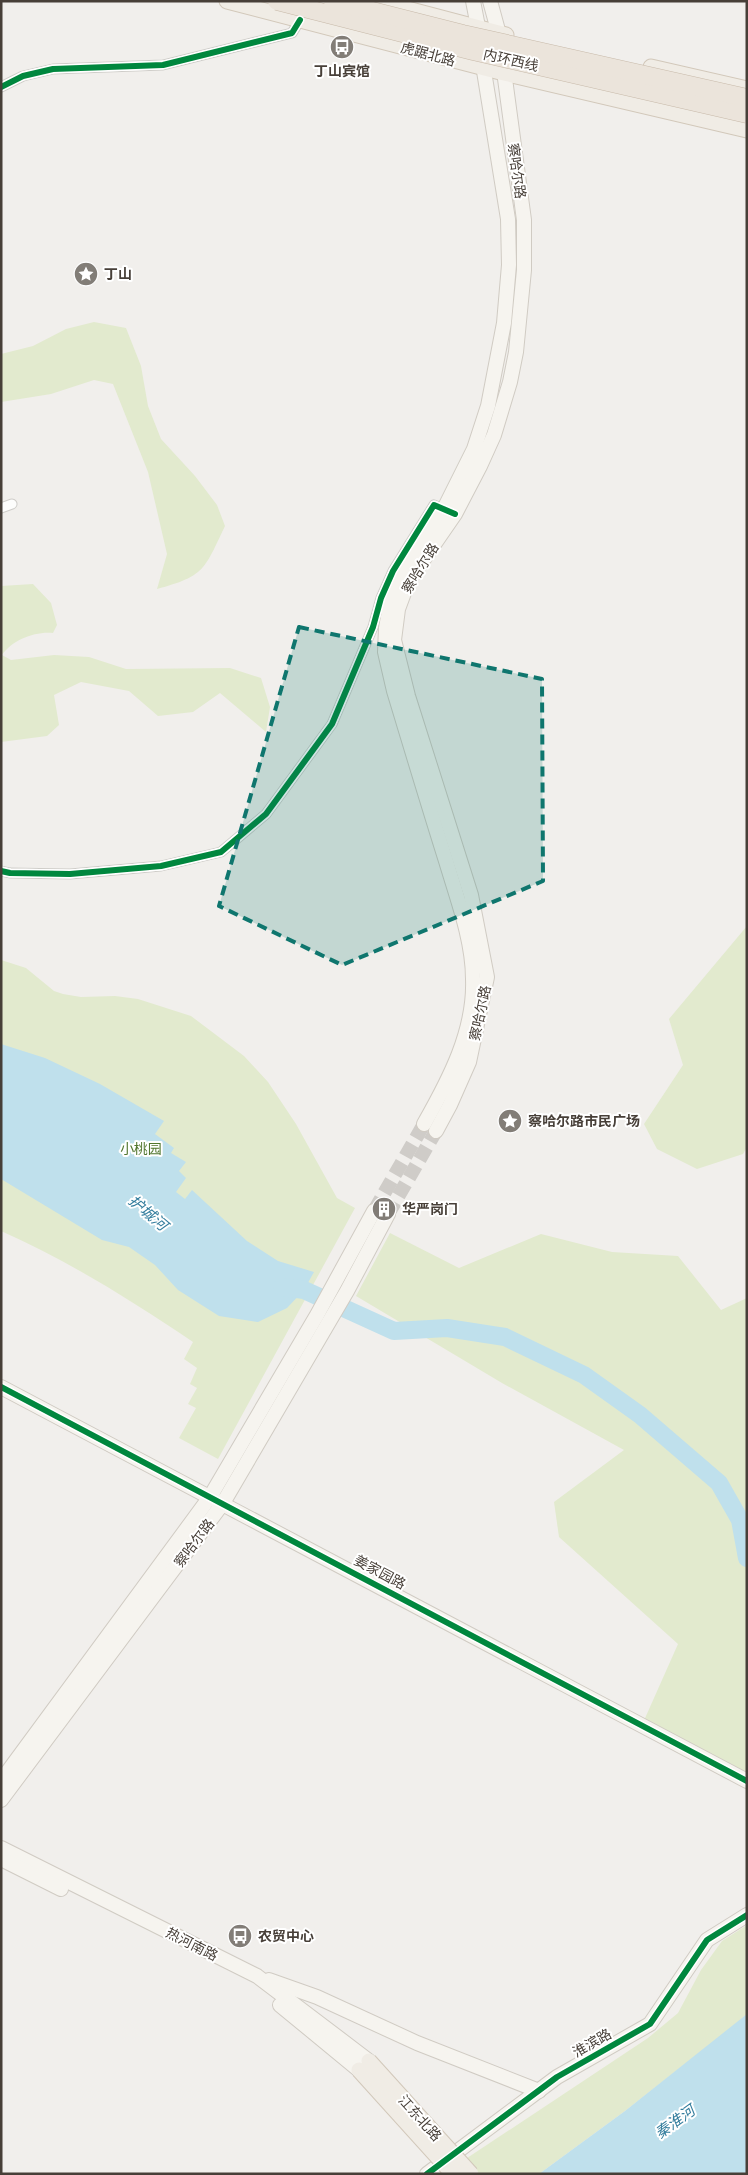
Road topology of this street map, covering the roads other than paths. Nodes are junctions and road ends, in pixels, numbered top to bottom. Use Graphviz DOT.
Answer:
graph roads {
  1 [pos="227,1"];
  2 [pos="277,1"];
  3 [pos="333,1"];
  4 [pos="376,1"];
  5 [pos="473,1"];
  6 [pos="490,1"];
  7 [pos="300,20"];
  8 [pos="478,28"];
  9 [pos="499,34"];
  10 [pos="484,68"];
  11 [pos="504,73"];
  12 [pos="1,87"];
  13 [pos="747,89"];
  14 [pos="747,98"];
  15 [pos="747,114"];
  16 [pos="747,130"];
  17 [pos="12,504"];
  18 [pos="1,508"];
  19 [pos="450,512"];
  20 [pos="1,871"];
  21 [pos="430,1127"];
  22 [pos="323,1319"];
  23 [pos="1,1387"];
  24 [pos="210,1497"];
  25 [pos="223,1503"];
  26 [pos="1,1781"];
  27 [pos="747,1781"];
  28 [pos="1,1800"];
  29 [pos="1,1848"];
  30 [pos="1,1859"];
  31 [pos="747,1915"];
  32 [pos="257,1976"];
  33 [pos="364,2066"];
  34 [pos="539,2091"];
  35 [pos="428,2174"];
  36 [pos="454,2174"];
  37 [pos="470,2174"];
  1 -- 7 [label="main road, 虎踞北路"];
  2 -- 15 [label="highway, 内环西线, bridge"];
  3 -- 14 [label="highway, 内环西线, bridge"];
  4 -- 8 [label="main road"];
  5 -- 8 [label="main road, 察哈尔路"];
  6 -- 9 [label="main road, 察哈尔路"];
  7 -- 10 [label="main road, 虎踞北路"];
  7 -- 12 [label="street"];
  8 -- 9 [label="main road"];
  8 -- 10 [label="main road, 察哈尔路"];
  9 -- 11 [label="main road, 察哈尔路"];
  9 -- 13 [label="main road"];
  10 -- 11 [label="main road, 虎踞北路"];
  10 -- 19 [label="main road, 察哈尔路"];
  11 -- 16 [label="main road, 虎踞北路"];
  11 -- 19 [label="main road, 察哈尔路"];
  17 -- 18 [label="street"];
  19 -- 20 [label="street"];
  19 -- 21 [label="main road, 察哈尔路"];
  22 -- 22 [label="main road, 察哈尔路"];
  22 -- 24 [label="main road, 察哈尔路"];
  22 -- 25 [label="main road, 察哈尔路"];
  23 -- 24 [label="main road, 姜家园路"];
  24 -- 25 [label="main road, 姜家园路"];
  24 -- 26 [label="main road, 察哈尔路"];
  25 -- 27 [label="main road, 姜家园路"];
  25 -- 28 [label="main road, 察哈尔路"];
  29 -- 32 [label="main road, 热河南路"];
  30 -- 33 [label="main road, 热河南路"];
  31 -- 34 [label="main road, 淮滨路"];
  32 -- 33 [label="main road, 热河南路"];
  32 -- 34 [label="main road"];
  33 -- 36 [label="main road, 江东北路, bridge"];
  33 -- 37 [label="main road, 江东北路, bridge"];
  34 -- 35 [label="main road, 淮滨路"];
}
